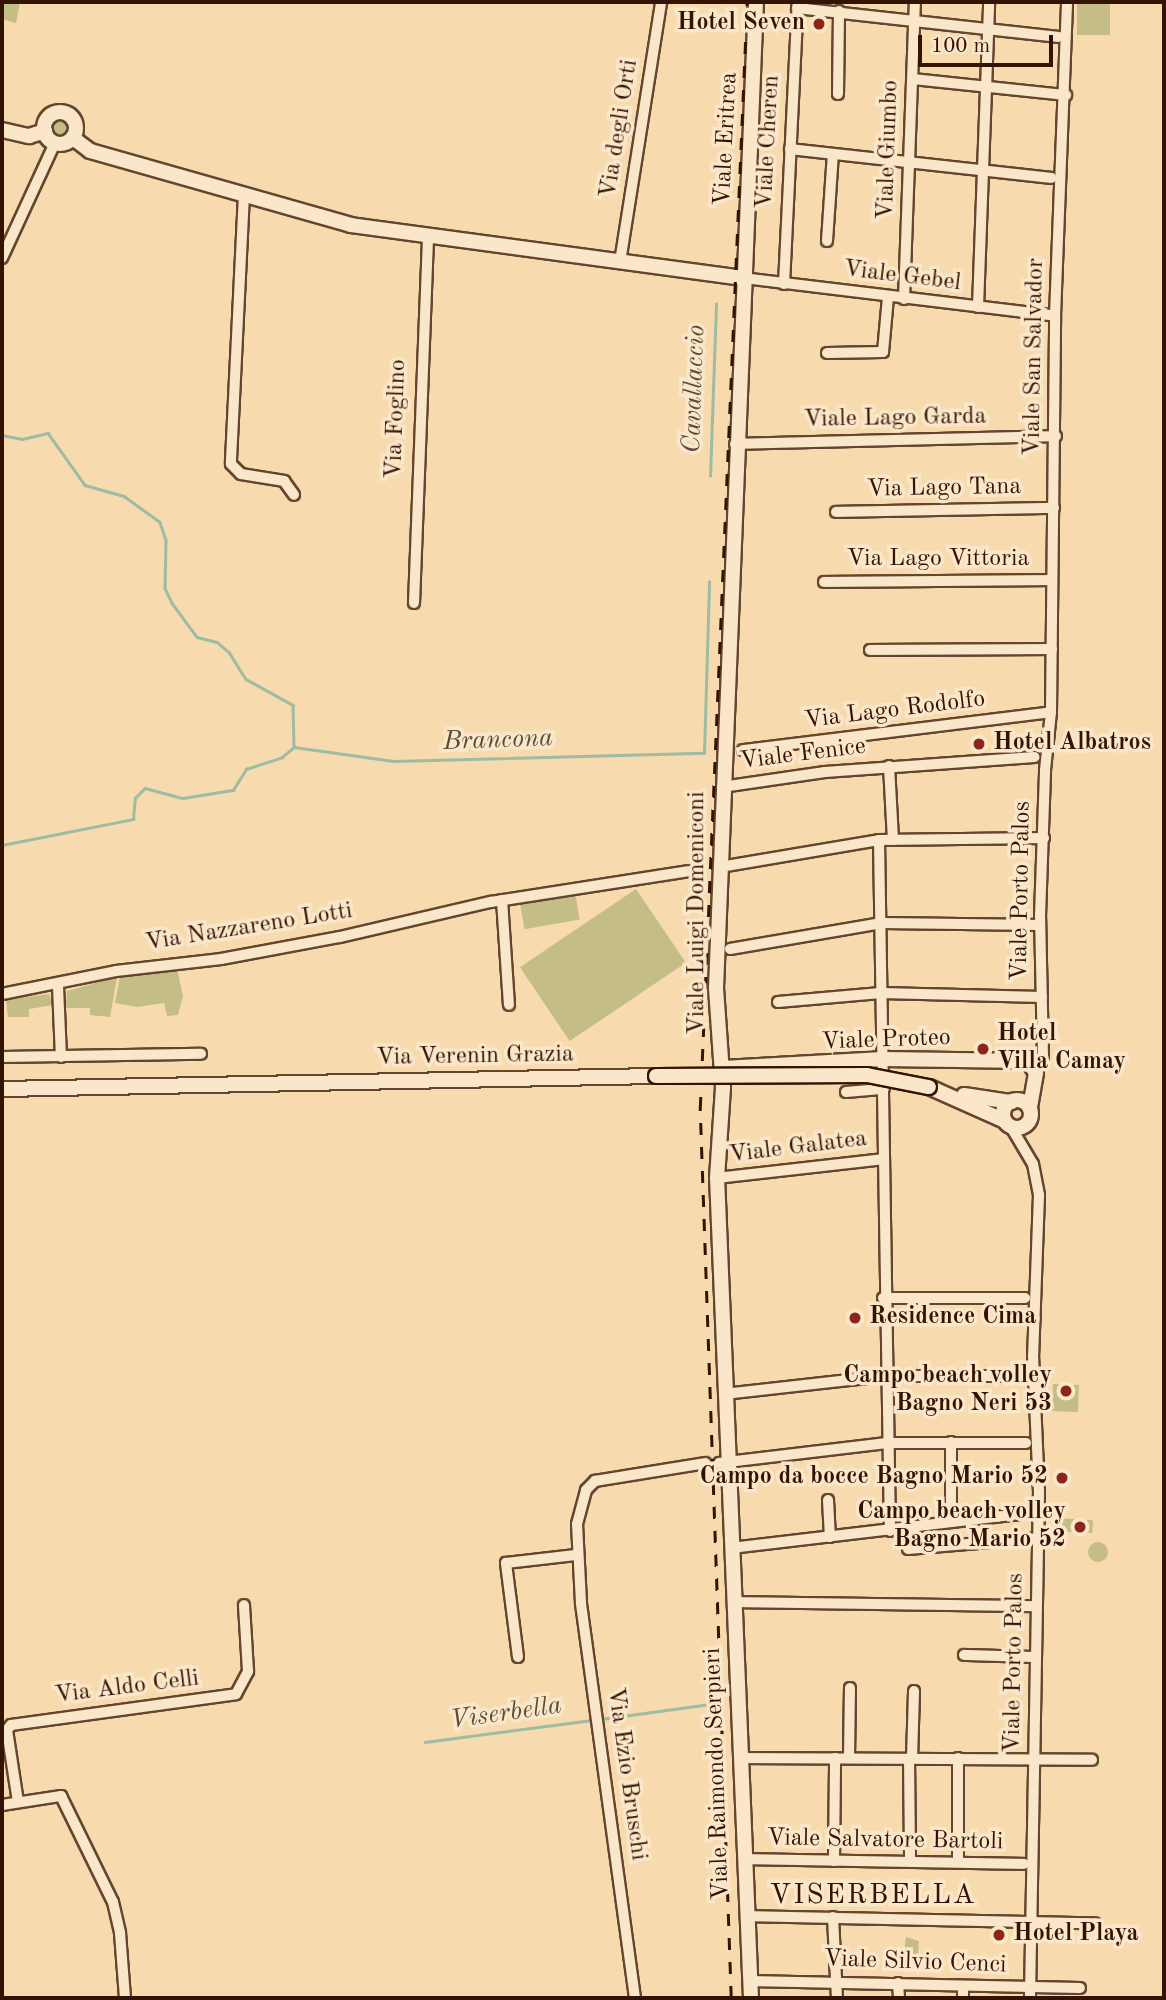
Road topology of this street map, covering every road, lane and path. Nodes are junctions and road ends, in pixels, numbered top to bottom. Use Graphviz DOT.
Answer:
graph roads {
  1 [pos="661,2"];
  2 [pos="756,2"];
  3 [pos="915,2"];
  4 [pos="989,2"];
  5 [pos="1067,2"];
  6 [pos="797,5"];
  7 [pos="839,11"];
  8 [pos="914,19"];
  9 [pos="988,29"];
  10 [pos="1058,37"];
  11 [pos="913,79"];
  12 [pos="985,88"];
  13 [pos="838,94"];
  14 [pos="1066,95"];
  15 [pos="2,130"];
  16 [pos="45,131"];
  17 [pos="73,138"];
  18 [pos="55,143"];
  19 [pos="790,149"];
  20 [pos="833,154"];
  21 [pos="909,161"];
  22 [pos="982,171"];
  23 [pos="1051,178"];
  24 [pos="244,194"];
  25 [pos="428,237"];
  26 [pos="827,241"];
  27 [pos="5,243"];
  28 [pos="2,258"];
  29 [pos="620,262"];
  30 [pos="743,278"];
  31 [pos="784,284"];
  32 [pos="888,297"];
  33 [pos="904,299"];
  34 [pos="978,307"];
  35 [pos="1055,316"];
  36 [pos="827,353"];
  37 [pos="1056,436"];
  38 [pos="735,444"];
  39 [pos="294,495"];
  40 [pos="1054,508"];
  41 [pos="836,512"];
  42 [pos="1052,580"];
  43 [pos="824,582"];
  44 [pos="414,603"];
  45 [pos="1052,649"];
  46 [pos="870,650"];
  47 [pos="1051,712"];
  48 [pos="743,750"];
  49 [pos="1034,757"];
  50 [pos="889,766"];
  51 [pos="722,787"];
  52 [pos="1044,838"];
  53 [pos="879,840"];
  54 [pos="893,840"];
  55 [pos="720,867"];
  56 [pos="688,871"];
  57 [pos="502,900"];
  58 [pos="882,923"];
  59 [pos="1040,925"];
  60 [pos="730,949"];
  61 [pos="58,986"];
  62 [pos="881,993"];
  63 [pos="2,994"];
  64 [pos="1042,997"];
  65 [pos="778,1002"];
  66 [pos="509,1005"];
  67 [pos="201,1054"];
  68 [pos="61,1057"];
  69 [pos="2,1058"];
  70 [pos="883,1059"];
  71 [pos="723,1068"];
  72 [pos="1035,1073"];
  73 [pos="2,1089"];
  74 [pos="884,1089"];
  75 [pos="846,1092"];
  76 [pos="946,1092"];
  77 [pos="1013,1101"];
  78 [pos="1030,1108"];
  79 [pos="1008,1124"];
  80 [pos="884,1159"];
  81 [pos="717,1178"];
  82 [pos="883,1298"];
  83 [pos="1025,1298"];
  84 [pos="885,1376"];
  85 [pos="1036,1376"];
  86 [pos="724,1394"];
  87 [pos="951,1442"];
  88 [pos="887,1443"];
  89 [pos="1026,1443"];
  90 [pos="724,1462"];
  91 [pos="706,1463"];
  92 [pos="828,1500"];
  93 [pos="951,1503"];
  94 [pos="1039,1512"];
  95 [pos="890,1531"];
  96 [pos="830,1537"];
  97 [pos="1038,1538"];
  98 [pos="731,1548"];
  99 [pos="908,1549"];
  100 [pos="576,1555"];
  101 [pos="734,1602"];
  102 [pos="244,1605"];
  103 [pos="1035,1606"];
  104 [pos="964,1655"];
  105 [pos="518,1657"];
  106 [pos="1036,1657"];
  107 [pos="850,1688"];
  108 [pos="914,1691"];
  109 [pos="740,1758"];
  110 [pos="835,1758"];
  111 [pos="849,1758"];
  112 [pos="911,1758"];
  113 [pos="958,1758"];
  114 [pos="1034,1758"];
  115 [pos="1092,1760"];
  116 [pos="18,1802"];
  117 [pos="2,1805"];
  118 [pos="745,1860"];
  119 [pos="834,1861"];
  120 [pos="910,1862"];
  121 [pos="958,1862"];
  122 [pos="1024,1864"];
  123 [pos="747,1916"];
  124 [pos="834,1917"];
  125 [pos="1031,1920"];
  126 [pos="1095,1923"];
  127 [pos="749,1980"];
  128 [pos="837,1981"];
  129 [pos="898,1983"];
  130 [pos="963,1986"];
  131 [pos="1080,1988"];
  132 [pos="1030,1993"];
  133 [pos="125,1998"];
  134 [pos="635,1998"];
  135 [pos="751,1998"];
  136 [pos="837,1998"];
  137 [pos="899,1998"];
  138 [pos="963,1998"];
  1 -- 29 [label="street, Via degli Orti"];
  2 -- 30 [label="street, Viale Eritrea"];
  3 -- 8 [label="street, Viale Giumbo"];
  4 -- 9 [label="street"];
  5 -- 14 [label="street, Viale San Salvador"];
  6 -- 7 [label="street"];
  6 -- 19 [label="street, Viale Cheren"];
  7 -- 8 [label="street"];
  7 -- 13 [label="street"];
  8 -- 9 [label="street"];
  8 -- 11 [label="street, Viale Giumbo"];
  9 -- 10 [label="street"];
  9 -- 12 [label="street"];
  11 -- 12 [label="street"];
  11 -- 21 [label="street, Viale Giumbo"];
  12 -- 14 [label="street"];
  12 -- 22 [label="street"];
  14 -- 35 [label="street, Viale San Salvador"];
  15 -- 16 [label="street"];
  16 -- 17 [label="street"];
  16 -- 18 [label="street"];
  17 -- 18 [label="street"];
  17 -- 24 [label="street"];
  18 -- 27 [label="street"];
  19 -- 20 [label="street"];
  19 -- 31 [label="street, Viale Cheren"];
  20 -- 21 [label="street"];
  20 -- 26 [label="street"];
  21 -- 22 [label="street"];
  21 -- 33 [label="street, Viale Giumbo"];
  22 -- 23 [label="street"];
  22 -- 34 [label="street"];
  24 -- 25 [label="street"];
  24 -- 39 [label="street"];
  25 -- 29 [label="street"];
  25 -- 44 [label="street, Via Foglino"];
  27 -- 28 [label="street"];
  29 -- 30 [label="street"];
  30 -- 31 [label="street, Viale Gebel"];
  30 -- 38 [label="street, Viale Luigi Domeniconi"];
  31 -- 32 [label="street, Viale Gebel"];
  32 -- 33 [label="street, Viale Gebel"];
  32 -- 36 [label="street"];
  33 -- 34 [label="street, Viale Gebel"];
  34 -- 35 [label="street, Viale Gebel"];
  35 -- 37 [label="street, Viale San Salvador"];
  37 -- 38 [label="street, Viale Lago Garda"];
  37 -- 40 [label="street, Viale San Salvador"];
  38 -- 51 [label="street, Viale Luigi Domeniconi"];
  40 -- 41 [label="street, Via Lago Tana"];
  40 -- 42 [label="street, Viale San Salvador"];
  42 -- 43 [label="street, Via Lago Vittoria"];
  42 -- 45 [label="street, Viale San Salvador"];
  45 -- 46 [label="street"];
  45 -- 47 [label="street, Viale San Salvador"];
  47 -- 48 [label="street, Via Lago Rodolfo"];
  47 -- 52 [label="street, Viale Porto Palos"];
  49 -- 50 [label="street, Viale Fenice"];
  50 -- 51 [label="street, Viale Fenice"];
  50 -- 54 [label="street, Viale Fenice"];
  51 -- 55 [label="street, Viale Luigi Domeniconi"];
  52 -- 54 [label="street"];
  52 -- 59 [label="street, Viale Porto Palos"];
  53 -- 54 [label="street"];
  53 -- 55 [label="street"];
  53 -- 58 [label="street"];
  55 -- 71 [label="street, Viale Luigi Domeniconi"];
  56 -- 57 [label="street, Via Nazzareno Lotti"];
  57 -- 61 [label="street, Via Nazzareno Lotti"];
  57 -- 66 [label="street"];
  58 -- 59 [label="street"];
  58 -- 60 [label="street"];
  58 -- 62 [label="street"];
  59 -- 64 [label="street, Viale Porto Palos"];
  61 -- 63 [label="street, Via Nazzareno Lotti"];
  61 -- 68 [label="street"];
  62 -- 64 [label="street"];
  62 -- 65 [label="street"];
  62 -- 70 [label="street"];
  64 -- 72 [label="street, Viale Porto Palos"];
  67 -- 68 [label="street"];
  68 -- 69 [label="street"];
  70 -- 71 [label="street, Viale Proteo"];
  70 -- 72 [label="street, Viale Proteo"];
  70 -- 74 [label="street"];
  71 -- 81 [label="street, Viale Luigi Domeniconi"];
  72 -- 77 [label="street"];
  72 -- 78 [label="street"];
  73 -- 76 [label="street, Via Verenin Grazia, bridge"];
  74 -- 75 [label="street"];
  74 -- 80 [label="street"];
  76 -- 77 [label="street, Via Verenin Grazia"];
  76 -- 79 [label="street, Via Verenin Grazia"];
  77 -- 78 [label="street, Via Verenin Grazia"];
  77 -- 79 [label="street"];
  78 -- 79 [label="street"];
  79 -- 85 [label="street, Viale Porto Palos"];
  80 -- 81 [label="street, Viale Galatea"];
  80 -- 82 [label="street"];
  81 -- 86 [label="street, Viale Luigi Domeniconi"];
  82 -- 83 [label="street"];
  82 -- 84 [label="street"];
  84 -- 85 [label="street"];
  84 -- 86 [label="street"];
  84 -- 88 [label="street"];
  85 -- 94 [label="street, Viale Porto Palos"];
  86 -- 90 [label="street, Viale Luigi Domeniconi"];
  87 -- 88 [label="street"];
  87 -- 89 [label="street"];
  87 -- 93 [label="street"];
  88 -- 90 [label="street"];
  88 -- 95 [label="street"];
  90 -- 98 [label="street, Viale Luigi Domeniconi"];
  91 -- 100 [label="street, Via Ezio Bruschi"];
  92 -- 96 [label="street"];
  94 -- 95 [label="street"];
  94 -- 97 [label="street, Viale Porto Palos"];
  95 -- 96 [label="street"];
  96 -- 98 [label="street"];
  97 -- 99 [label="street"];
  97 -- 103 [label="street, Viale Porto Palos"];
  98 -- 101 [label="street, Viale Raimondo Serpieri"];
  100 -- 105 [label="street"];
  100 -- 134 [label="street, Via Ezio Bruschi"];
  101 -- 103 [label="street"];
  101 -- 109 [label="street, Viale Raimondo Serpieri"];
  102 -- 116 [label="street, Via Aldo Celli"];
  103 -- 106 [label="street, Viale Porto Palos"];
  104 -- 106 [label="street"];
  106 -- 114 [label="street, Viale Porto Palos"];
  107 -- 111 [label="street"];
  108 -- 112 [label="street"];
  109 -- 110 [label="street"];
  109 -- 118 [label="street, Viale Raimondo Serpieri"];
  110 -- 111 [label="street"];
  110 -- 119 [label="street"];
  111 -- 112 [label="street"];
  112 -- 113 [label="street"];
  112 -- 120 [label="street"];
  113 -- 114 [label="street"];
  113 -- 121 [label="street"];
  114 -- 115 [label="street"];
  114 -- 125 [label="street, Viale Porto Palos"];
  116 -- 117 [label="street"];
  116 -- 133 [label="street"];
  118 -- 119 [label="street, Viale Salvatore Bartoli"];
  118 -- 123 [label="street, Viale Raimondo Serpieri"];
  119 -- 120 [label="street, Viale Salvatore Bartoli"];
  120 -- 121 [label="street, Viale Salvatore Bartoli"];
  121 -- 122 [label="street, Viale Salvatore Bartoli"];
  123 -- 124 [label="street"];
  123 -- 127 [label="street, Viale Raimondo Serpieri"];
  124 -- 125 [label="street"];
  124 -- 128 [label="street"];
  125 -- 126 [label="street"];
  125 -- 132 [label="street, Viale Porto Palos"];
  127 -- 128 [label="street, Viale Silvio Cenci"];
  127 -- 135 [label="street, Viale Raimondo Serpieri"];
  128 -- 129 [label="street, Viale Silvio Cenci"];
  128 -- 136 [label="street"];
  129 -- 130 [label="street, Viale Silvio Cenci"];
  129 -- 137 [label="street"];
  130 -- 132 [label="street, Viale Silvio Cenci"];
  130 -- 138 [label="street"];
  131 -- 132 [label="street, Viale Silvio Cenci"];
}
